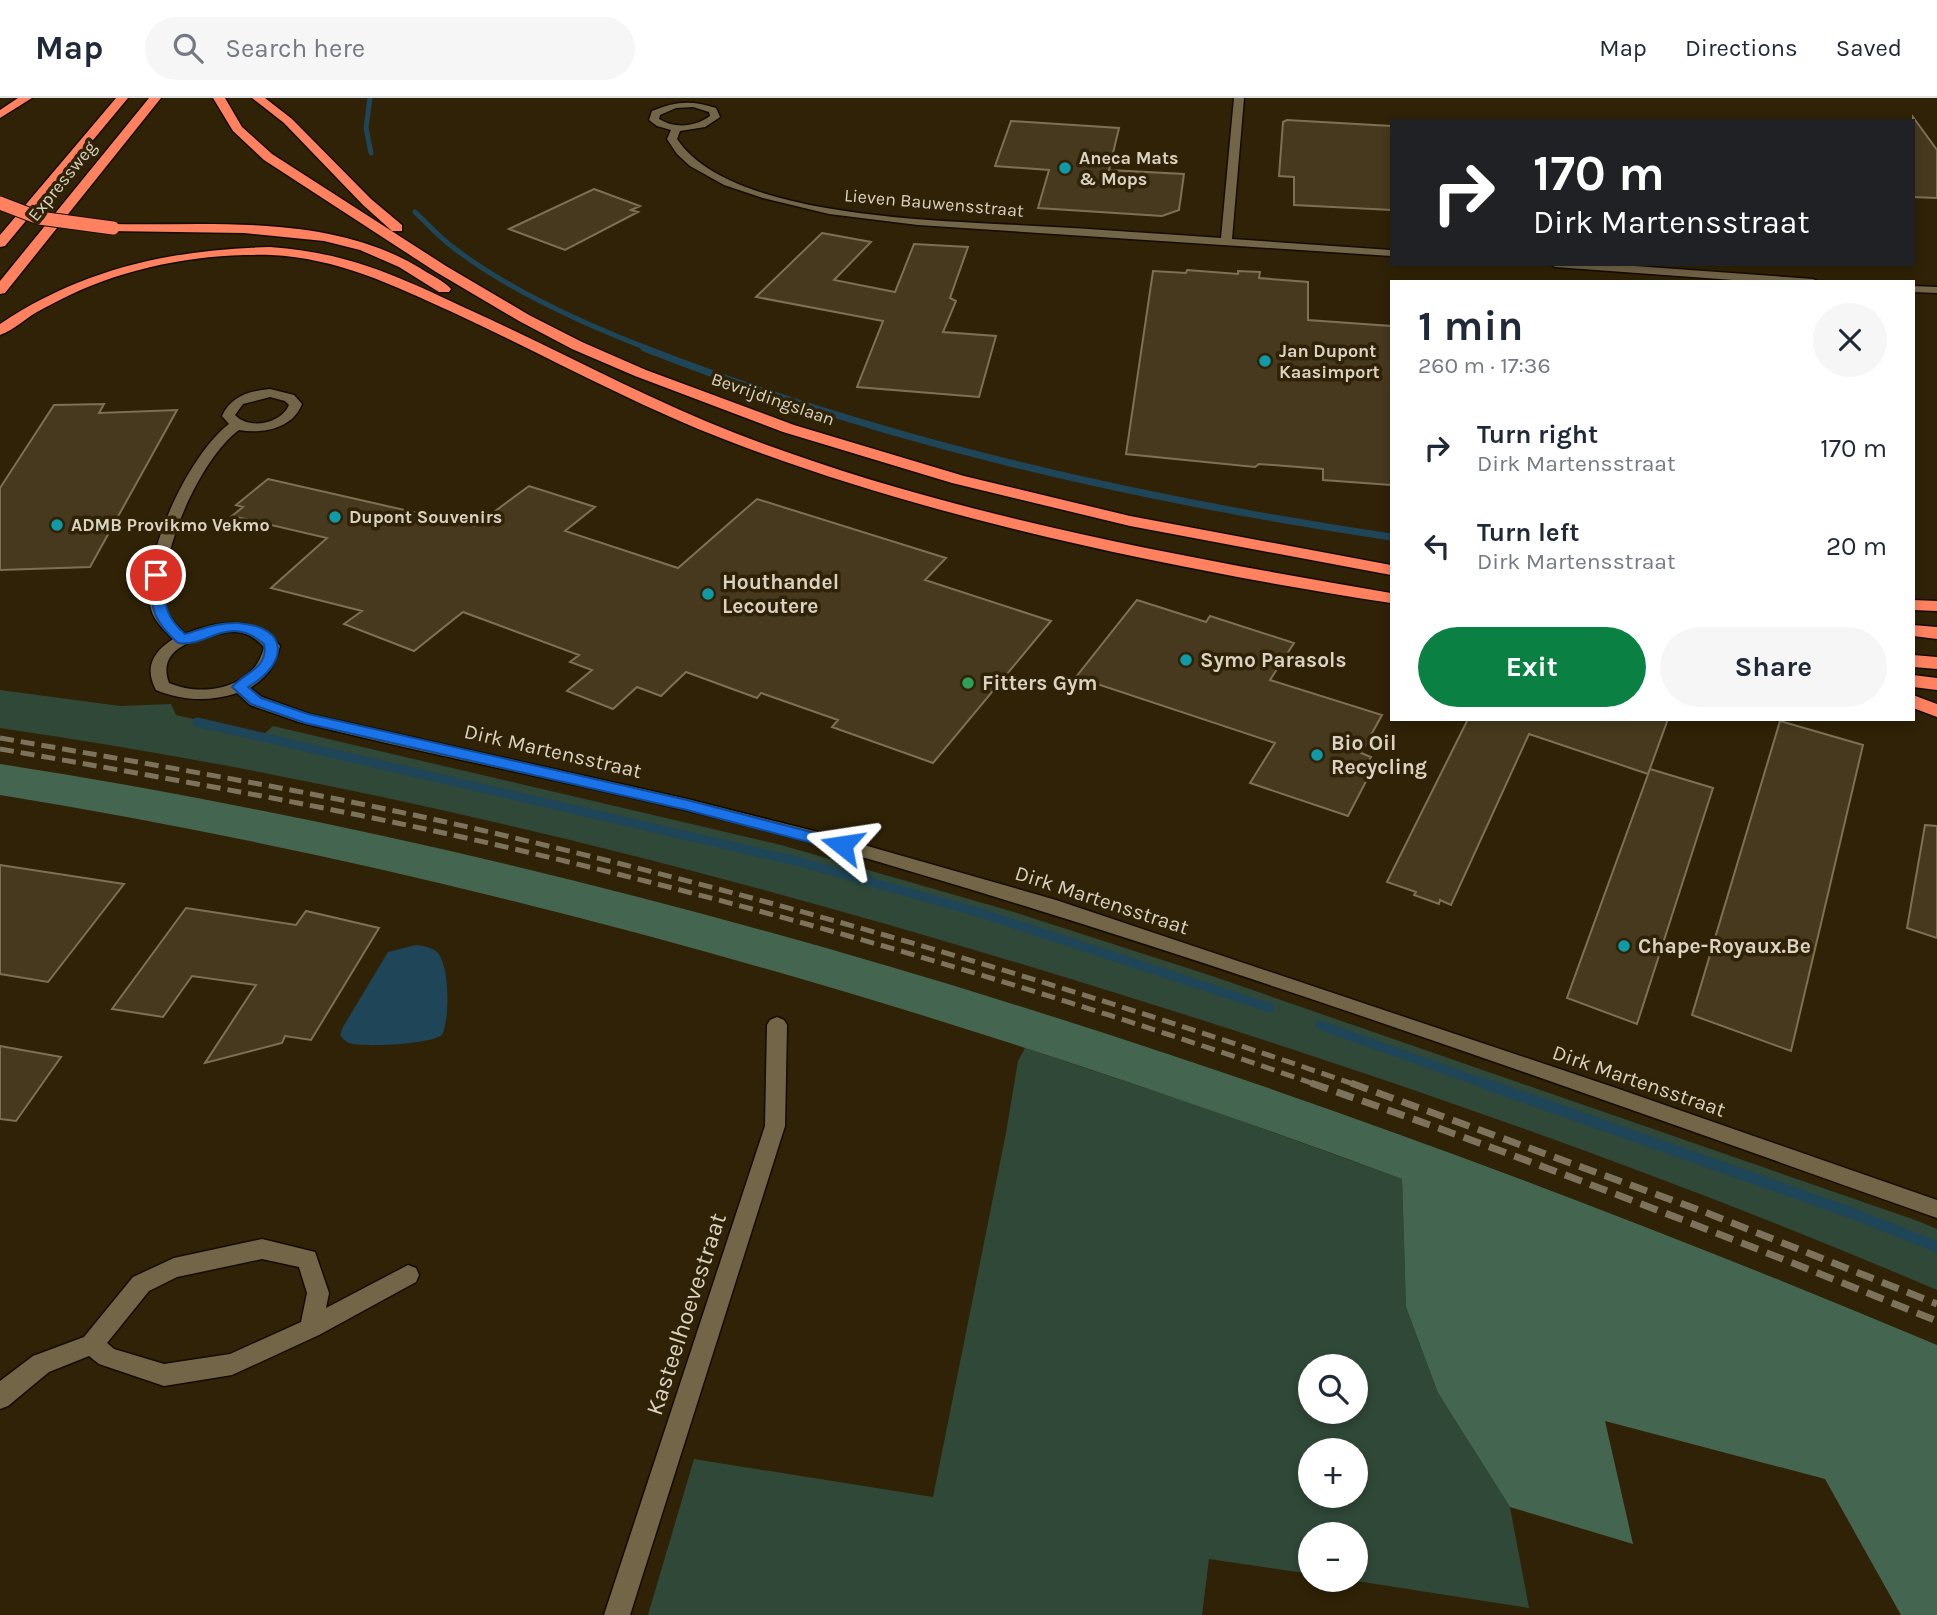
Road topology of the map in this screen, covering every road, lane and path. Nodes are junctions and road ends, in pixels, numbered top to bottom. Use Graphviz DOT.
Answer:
graph roads {
  1 [pos="26,98"];
  2 [pos="122,98"];
  3 [pos="155,98"];
  4 [pos="219,98"];
  5 [pos="258,98"];
  6 [pos="1239,98"];
  7 [pos="0,115"];
  8 [pos="677,128"];
  9 [pos="0,203"];
  10 [pos="1226,242"];
  11 [pos="0,243"];
  12 [pos="1390,253"];
  13 [pos="1584,266"];
  14 [pos="462,278"];
  15 [pos="1784,280"];
  16 [pos="1915,289"];
  17 [pos="0,290"];
  18 [pos="1937,290"];
  19 [pos="482,319"];
  20 [pos="0,331"];
  21 [pos="237,425"];
  22 [pos="1253,546"];
  23 [pos="1390,556"];
  24 [pos="1390,570"];
  25 [pos="1915,596"];
  26 [pos="1937,597"];
  27 [pos="1390,598"];
  28 [pos="1915,605"];
  29 [pos="1937,606"];
  30 [pos="1915,631"];
  31 [pos="1937,633"];
  32 [pos="183,640"];
  33 [pos="1915,661"];
  34 [pos="1937,663"];
  35 [pos="1915,681"];
  36 [pos="1937,684"];
  37 [pos="239,687"];
  38 [pos="1915,702"];
  39 [pos="1937,710"];
  40 [pos="777,1025"];
  41 [pos="1937,1209"];
  42 [pos="408,1275"];
  43 [pos="311,1328"];
  44 [pos="92,1344"];
  45 [pos="0,1398"];
  46 [pos="617,1615"];
  1 -- 7 [label="highway"];
  2 -- 11 [label="highway, Expressweg"];
  3 -- 17 [label="highway, Expressweg"];
  4 -- 14 [label="highway, Bevrijdingslaan"];
  5 -- 14 [label="highway"];
  6 -- 10 [label="street"];
  8 -- 8 [label="street"];
  8 -- 10 [label="street, Lieven Bauwensstraat"];
  9 -- 19 [label="highway, bridge"];
  10 -- 12 [label="street, Lieven Bauwensstraat"];
  13 -- 15 [label="street"];
  14 -- 22 [label="highway, Bevrijdingslaan"];
  16 -- 18 [label="street"];
  19 -- 20 [label="highway"];
  19 -- 27 [label="highway"];
  21 -- 21 [label="street"];
  21 -- 32 [label="street"];
  22 -- 23 [label="highway"];
  22 -- 24 [label="highway, Bevrijdingslaan"];
  25 -- 26 [label="highway"];
  28 -- 29 [label="highway"];
  30 -- 31 [label="highway"];
  32 -- 37 [label="street"];
  32 -- 37 [label="street"];
  33 -- 34 [label="highway"];
  35 -- 36 [label="highway"];
  37 -- 41 [label="street, Dirk Martensstraat"];
  38 -- 39 [label="highway"];
  40 -- 46 [label="street, Kasteelhoevestraat"];
  42 -- 43 [label="street"];
  43 -- 44 [label="street"];
  43 -- 44 [label="street"];
  44 -- 45 [label="street"];
}
